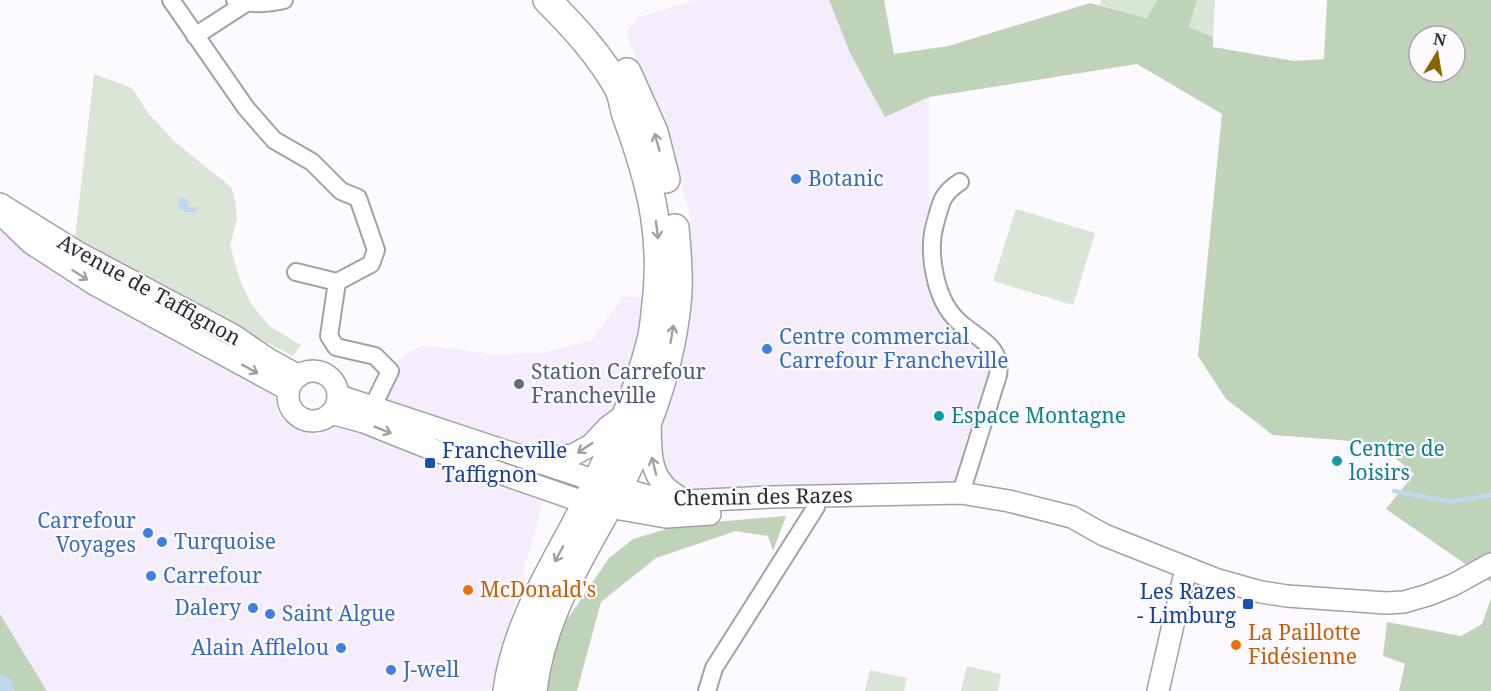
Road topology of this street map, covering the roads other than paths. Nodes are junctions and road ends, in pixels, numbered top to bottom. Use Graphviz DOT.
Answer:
graph roads {
  1 [pos="171,0"];
  2 [pos="284,0"];
  3 [pos="547,0"];
  4 [pos="566,0"];
  5 [pos="240,2"];
  6 [pos="195,36"];
  7 [pos="626,86"];
  8 [pos="960,182"];
  9 [pos="0,204"];
  10 [pos="0,214"];
  11 [pos="296,272"];
  12 [pos="337,282"];
  13 [pos="294,383"];
  14 [pos="335,405"];
  15 [pos="372,408"];
  16 [pos="638,415"];
  17 [pos="533,459"];
  18 [pos="961,494"];
  19 [pos="602,495"];
  20 [pos="873,495"];
  21 [pos="686,501"];
  22 [pos="902,505"];
  23 [pos="816,507"];
  24 [pos="1104,535"];
  25 [pos="1491,564"];
  26 [pos="1187,569"];
  27 [pos="507,691"];
  28 [pos="533,691"];
  29 [pos="707,691"];
  30 [pos="1158,691"];
  1 -- 6 [label="street"];
  2 -- 5 [label="street"];
  3 -- 7 [label="main road"];
  4 -- 7 [label="main road"];
  5 -- 6 [label="street"];
  6 -- 12 [label="street"];
  7 -- 16 [label="main road"];
  8 -- 18 [label="street"];
  9 -- 13 [label="street, Avenue de Taffignon"];
  10 -- 13 [label="street, Avenue de Taffignon, one-way"];
  11 -- 12 [label="street"];
  12 -- 15 [label="street"];
  13 -- 14 [label="street, Avenue de Taffignon"];
  13 -- 14 [label="street"];
  14 -- 15 [label="street"];
  14 -- 19 [label="street, one-way"];
  15 -- 17 [label="street"];
  16 -- 17 [label="street, one-way"];
  16 -- 19 [label="main road"];
  21 -- 16 [label="street, one-way"];
  17 -- 19 [label="street"];
  18 -- 20 [label="street, Chemin des Razes"];
  18 -- 22 [label="street, Chemin des Razes"];
  18 -- 24 [label="street, Chemin des Razes"];
  19 -- 21 [label="street, Chemin des Razes"];
  19 -- 23 [label="street, Chemin des Razes"];
  19 -- 27 [label="main road, one-way"];
  19 -- 28 [label="main road"];
  20 -- 21 [label="street, Chemin des Razes"];
  20 -- 23 [label="street, Chemin des Razes"];
  22 -- 23 [label="street, Chemin des Razes"];
  22 -- 24 [label="street, Chemin des Razes"];
  23 -- 29 [label="street"];
  24 -- 26 [label="street, Chemin des Razes"];
  25 -- 26 [label="street, Chemin des Razes"];
  26 -- 30 [label="street"];
}
